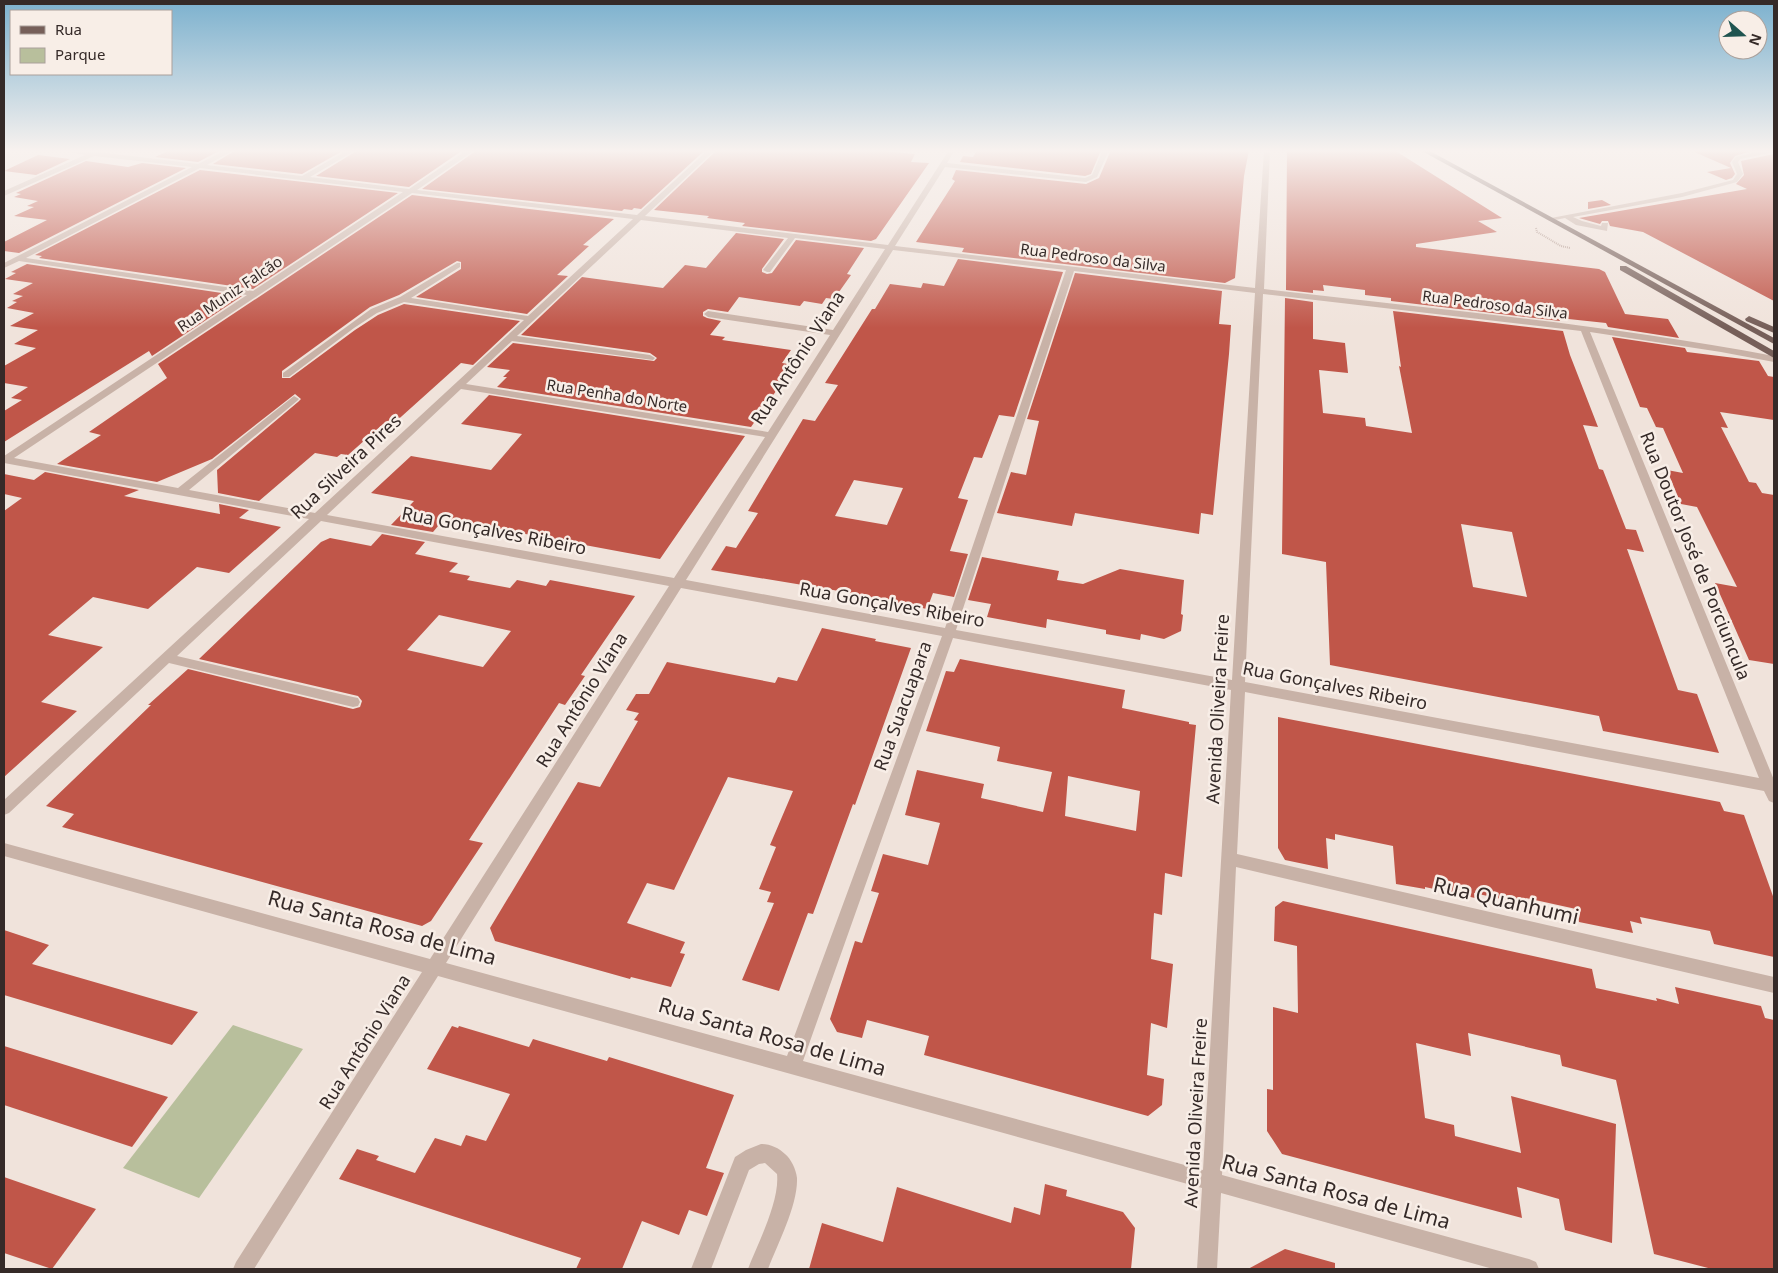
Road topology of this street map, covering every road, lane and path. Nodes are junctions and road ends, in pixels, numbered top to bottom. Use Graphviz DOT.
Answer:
graph roads {
  1 [pos="115,209"];
  2 [pos="382,209"];
  3 [pos="561,209"];
  4 [pos="650,209"];
  5 [pos="915,209"];
  6 [pos="1264,209"];
  7 [pos="1529,209"];
  8 [pos="1600,209"];
  9 [pos="1616,209"];
  10 [pos="1534,212"];
  11 [pos="1566,216"];
  12 [pos="640,219"];
  13 [pos="1550,219"];
  14 [pos="793,236"];
  15 [pos="891,248"];
  16 [pos="18,259"];
  17 [pos="457,265"];
  18 [pos="4,266"];
  19 [pos="767,270"];
  20 [pos="1070,270"];
  21 [pos="1646,271"];
  22 [pos="1260,291"];
  23 [pos="255,294"];
  24 [pos="403,299"];
  25 [pos="708,314"];
  26 [pos="531,319"];
  27 [pos="1584,329"];
  28 [pos="1774,330"];
  29 [pos="836,333"];
  30 [pos="510,338"];
  31 [pos="1774,342"];
  32 [pos="1754,344"];
  33 [pos="1721,349"];
  34 [pos="1774,355"];
  35 [pos="650,358"];
  36 [pos="1774,359"];
  37 [pos="286,375"];
  38 [pos="459,386"];
  39 [pos="294,399"];
  40 [pos="771,435"];
  41 [pos="4,460"];
  42 [pos="180,491"];
  43 [pos="319,516"];
  44 [pos="679,583"];
  45 [pos="949,633"];
  46 [pos="168,658"];
  47 [pos="1238,686"];
  48 [pos="352,702"];
  49 [pos="1773,790"];
  50 [pos="4,809"];
  51 [pos="4,850"];
  52 [pos="1229,859"];
  53 [pos="435,967"];
  54 [pos="1774,985"];
  55 [pos="792,1067"];
  56 [pos="1212,1182"];
  57 [pos="243,1269"];
  58 [pos="701,1269"];
  59 [pos="758,1269"];
  60 [pos="1207,1269"];
  61 [pos="1529,1269"];
  1 -- 16 [label="street"];
  2 -- 23 [label="street, Rua Muniz Falcão"];
  3 -- 12 [label="street, Rua Pedroso da Silva"];
  4 -- 12 [label="street, Rua Silveira Pires"];
  5 -- 15 [label="street, Rua Antônio Viana"];
  6 -- 22 [label="street, Avenida Oliveira Freire"];
  7 -- 10 [label="main road"];
  8 -- 11 [label="street"];
  9 -- 11 [label="street"];
  10 -- 13 [label="main road"];
  10 -- 32 [label="main road"];
  11 -- 13 [label="street"];
  12 -- 14 [label="street, Rua Pedroso da Silva"];
  12 -- 26 [label="street, Rua Silveira Pires"];
  13 -- 21 [label="main road"];
  14 -- 15 [label="street, Rua Pedroso da Silva"];
  14 -- 19 [label="street"];
  15 -- 20 [label="street, Rua Pedroso da Silva"];
  15 -- 29 [label="street, Rua Antônio Viana"];
  16 -- 18 [label="street"];
  16 -- 23 [label="street"];
  17 -- 24 [label="street"];
  20 -- 22 [label="street, Rua Pedroso da Silva"];
  20 -- 45 [label="street, Rua Suacuapara"];
  21 -- 28 [label="main road"];
  21 -- 31 [label="main road"];
  22 -- 27 [label="street, Rua Pedroso da Silva"];
  22 -- 47 [label="street, Avenida Oliveira Freire"];
  23 -- 41 [label="street, Rua Muniz Falcão"];
  24 -- 26 [label="street"];
  24 -- 37 [label="street"];
  25 -- 29 [label="street"];
  26 -- 30 [label="street, Rua Silveira Pires"];
  27 -- 33 [label="street, Rua Pedroso da Silva"];
  27 -- 49 [label="street, Rua Doutor José de Porciuncula"];
  29 -- 40 [label="street, Rua Antônio Viana"];
  30 -- 35 [label="street"];
  30 -- 38 [label="street, Rua Silveira Pires"];
  31 -- 32 [label="main road"];
  32 -- 33 [label="street"];
  32 -- 34 [label="main road"];
  33 -- 36 [label="street"];
  38 -- 40 [label="street, Rua Penha do Norte"];
  38 -- 43 [label="street, Rua Silveira Pires"];
  39 -- 42 [label="street"];
  40 -- 44 [label="street, Rua Antônio Viana"];
  41 -- 42 [label="street, Rua Gonçalves Ribeiro"];
  42 -- 43 [label="street, Rua Gonçalves Ribeiro"];
  43 -- 44 [label="street, Rua Gonçalves Ribeiro"];
  43 -- 46 [label="street, Rua Silveira Pires"];
  44 -- 45 [label="street, Rua Gonçalves Ribeiro"];
  44 -- 53 [label="street, Rua Antônio Viana"];
  45 -- 47 [label="street, Rua Gonçalves Ribeiro"];
  45 -- 55 [label="street, Rua Suacuapara"];
  46 -- 48 [label="street"];
  46 -- 50 [label="street, Rua Silveira Pires"];
  47 -- 49 [label="street, Rua Gonçalves Ribeiro"];
  47 -- 52 [label="street, Avenida Oliveira Freire"];
  51 -- 53 [label="street, Rua Santa Rosa de Lima"];
  52 -- 54 [label="street, Rua Quanhumi"];
  52 -- 56 [label="street, Avenida Oliveira Freire"];
  53 -- 55 [label="street, Rua Santa Rosa de Lima"];
  53 -- 57 [label="street, Rua Antônio Viana"];
  55 -- 56 [label="street, Rua Santa Rosa de Lima"];
  56 -- 60 [label="street, Avenida Oliveira Freire"];
  56 -- 61 [label="street, Rua Santa Rosa de Lima"];
  58 -- 59 [label="street"];
}
